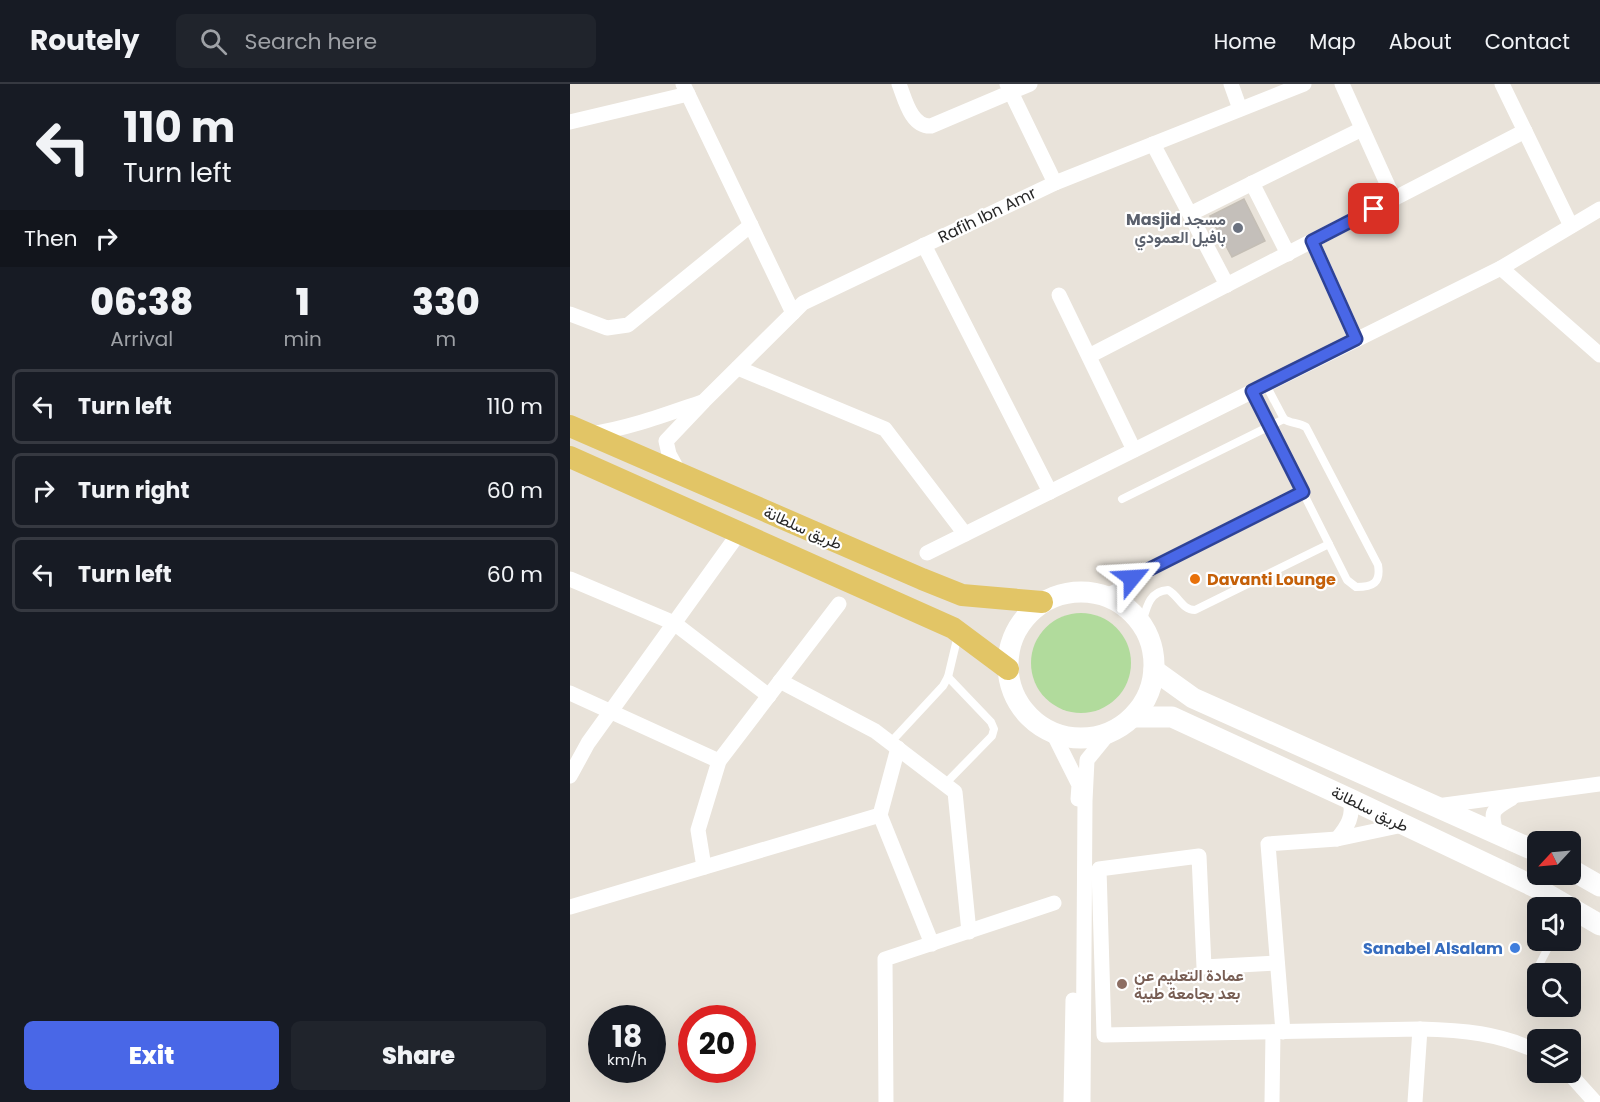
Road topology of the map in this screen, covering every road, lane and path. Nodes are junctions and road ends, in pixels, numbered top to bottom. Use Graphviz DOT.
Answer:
graph roads {
  1 [pos="898,84"];
  2 [pos="1030,84"];
  3 [pos="1231,84"];
  4 [pos="1304,84"];
  5 [pos="1342,84"];
  6 [pos="1502,84"];
  7 [pos="1009,88"];
  8 [pos="685,89"];
  9 [pos="1240,109"];
  10 [pos="570,122"];
  11 [pos="1362,129"];
  12 [pos="1525,131"];
  13 [pos="1153,144"];
  14 [pos="1054,183"];
  15 [pos="1252,183"];
  16 [pos="1394,199"];
  17 [pos="1600,209"];
  18 [pos="1190,214"];
  19 [pos="751,225"];
  20 [pos="1571,226"];
  21 [pos="1312,241"];
  22 [pos="924,245"];
  23 [pos="1288,254"];
  24 [pos="1501,268"];
  25 [pos="1227,285"];
  26 [pos="1059,295"];
  27 [pos="793,313"];
  28 [pos="570,314"];
  29 [pos="1356,339"];
  30 [pos="1599,353"];
  31 [pos="1089,356"];
  32 [pos="738,368"];
  33 [pos="1259,388"];
  34 [pos="705,401"];
  35 [pos="1284,419"];
  36 [pos="1269,426"];
  37 [pos="579,430"];
  38 [pos="1134,450"];
  39 [pos="570,457"];
  40 [pos="680,474"];
  41 [pos="1050,492"];
  42 [pos="1303,492"];
  43 [pos="1122,499"];
  44 [pos="739,533"];
  45 [pos="965,534"];
  46 [pos="1329,544"];
  47 [pos="927,553"];
  48 [pos="570,579"];
  49 [pos="1101,594"];
  50 [pos="1042,602"];
  51 [pos="839,604"];
  52 [pos="674,623"];
  53 [pos="1142,627"];
  54 [pos="958,633"];
  55 [pos="1008,669"];
  56 [pos="1154,670"];
  57 [pos="948,677"];
  58 [pos="780,681"];
  59 [pos="570,693"];
  60 [pos="769,696"];
  61 [pos="610,711"];
  62 [pos="1133,717"];
  63 [pos="1053,733"];
  64 [pos="1109,733"];
  65 [pos="894,746"];
  66 [pos="719,761"];
  67 [pos="570,776"];
  68 [pos="945,784"];
  69 [pos="1600,784"];
  70 [pos="1515,796"];
  71 [pos="1350,799"];
  72 [pos="1437,806"];
  73 [pos="880,815"];
  74 [pos="1402,825"];
  75 [pos="1496,833"];
  76 [pos="1337,839"];
  77 [pos="1527,847"];
  78 [pos="704,867"];
  79 [pos="1581,875"];
  80 [pos="1600,886"];
  81 [pos="1552,897"];
  82 [pos="571,903"];
  83 [pos="1054,903"];
  84 [pos="1581,914"];
  85 [pos="1600,925"];
  86 [pos="969,932"];
  87 [pos="932,944"];
  88 [pos="1277,963"];
  89 [pos="1420,1029"];
  90 [pos="1278,1032"];
  91 [pos="1527,1048"];
  92 [pos="1578,1083"];
  93 [pos="886,1102"];
  94 [pos="1071,1102"];
  95 [pos="1083,1102"];
  96 [pos="1272,1102"];
  97 [pos="1415,1102"];
  98 [pos="1595,1102"];
  1 -- 7 [label="street"];
  2 -- 7 [label="street"];
  3 -- 9 [label="street"];
  4 -- 9 [label="street, Rafih Ibn Amr"];
  5 -- 11 [label="street"];
  6 -- 12 [label="street"];
  7 -- 14 [label="street"];
  8 -- 10 [label="street"];
  8 -- 19 [label="street"];
  9 -- 13 [label="street, Rafih Ibn Amr"];
  11 -- 15 [label="street"];
  11 -- 16 [label="street"];
  12 -- 16 [label="street"];
  12 -- 20 [label="street"];
  13 -- 14 [label="street, Rafih Ibn Amr"];
  13 -- 18 [label="street"];
  14 -- 22 [label="street, Rafih Ibn Amr"];
  15 -- 18 [label="street"];
  15 -- 23 [label="street"];
  16 -- 21 [label="street"];
  17 -- 20 [label="street"];
  18 -- 25 [label="street"];
  19 -- 27 [label="street"];
  19 -- 28 [label="street"];
  20 -- 24 [label="street"];
  21 -- 23 [label="street"];
  21 -- 29 [label="street"];
  22 -- 27 [label="street, Rafih Ibn Amr"];
  22 -- 41 [label="street"];
  23 -- 25 [label="street"];
  24 -- 29 [label="street"];
  24 -- 30 [label="street"];
  25 -- 31 [label="street"];
  26 -- 31 [label="street"];
  27 -- 32 [label="street, Rafih Ibn Amr"];
  29 -- 33 [label="street"];
  31 -- 38 [label="street"];
  32 -- 34 [label="street, Rafih Ibn Amr"];
  32 -- 45 [label="street"];
  33 -- 35 [label="lane"];
  33 -- 36 [label="lane"];
  33 -- 38 [label="street"];
  34 -- 37 [label="street"];
  34 -- 40 [label="street, Rafih Ibn Amr"];
  35 -- 36 [label="lane"];
  35 -- 46 [label="lane"];
  36 -- 42 [label="lane"];
  36 -- 43 [label="lane"];
  37 -- 40 [label="main road, طريق سلطانة"];
  38 -- 41 [label="street"];
  39 -- 44 [label="main road, طريق سلطانة"];
  40 -- 50 [label="main road, طريق سلطانة"];
  41 -- 45 [label="street"];
  42 -- 46 [label="lane"];
  42 -- 49 [label="lane"];
  44 -- 52 [label="street"];
  44 -- 54 [label="main road, طريق سلطانة"];
  45 -- 47 [label="street"];
  46 -- 53 [label="lane"];
  48 -- 52 [label="street"];
  49 -- 50 [label="main road"];
  49 -- 53 [label="main road"];
  50 -- 55 [label="main road"];
  51 -- 58 [label="street"];
  52 -- 60 [label="street"];
  52 -- 61 [label="street"];
  53 -- 56 [label="main road"];
  54 -- 55 [label="main road, طريق سلطانة"];
  54 -- 57 [label="lane"];
  55 -- 63 [label="main road"];
  56 -- 62 [label="main road"];
  56 -- 72 [label="main road, طريق سلطانة"];
  57 -- 65 [label="lane"];
  57 -- 68 [label="lane"];
  58 -- 60 [label="street"];
  58 -- 65 [label="street"];
  59 -- 61 [label="street"];
  60 -- 66 [label="street"];
  61 -- 66 [label="street"];
  61 -- 67 [label="street"];
  62 -- 64 [label="main road"];
  62 -- 71 [label="main road, طريق سلطانة"];
  63 -- 64 [label="main road"];
  63 -- 94 [label="street"];
  64 -- 95 [label="street"];
  65 -- 68 [label="street"];
  65 -- 73 [label="street"];
  66 -- 78 [label="street"];
  68 -- 86 [label="street"];
  69 -- 70 [label="street"];
  70 -- 72 [label="street"];
  70 -- 75 [label="street"];
  71 -- 74 [label="main road, طريق سلطانة"];
  71 -- 76 [label="street"];
  72 -- 75 [label="main road, طريق سلطانة"];
  73 -- 78 [label="street"];
  73 -- 87 [label="street"];
  74 -- 76 [label="street"];
  74 -- 81 [label="main road, طريق سلطانة"];
  75 -- 77 [label="main road, طريق سلطانة"];
  76 -- 88 [label="street"];
  78 -- 82 [label="street"];
  79 -- 80 [label="main road"];
  83 -- 86 [label="street"];
  84 -- 85 [label="main road, طريق سلطانة"];
  86 -- 87 [label="street"];
  87 -- 93 [label="street"];
  88 -- 90 [label="street"];
  88 -- 90 [label="street"];
  89 -- 90 [label="street"];
  89 -- 91 [label="street"];
  89 -- 97 [label="street"];
  90 -- 96 [label="street"];
  92 -- 98 [label="street"];
}
